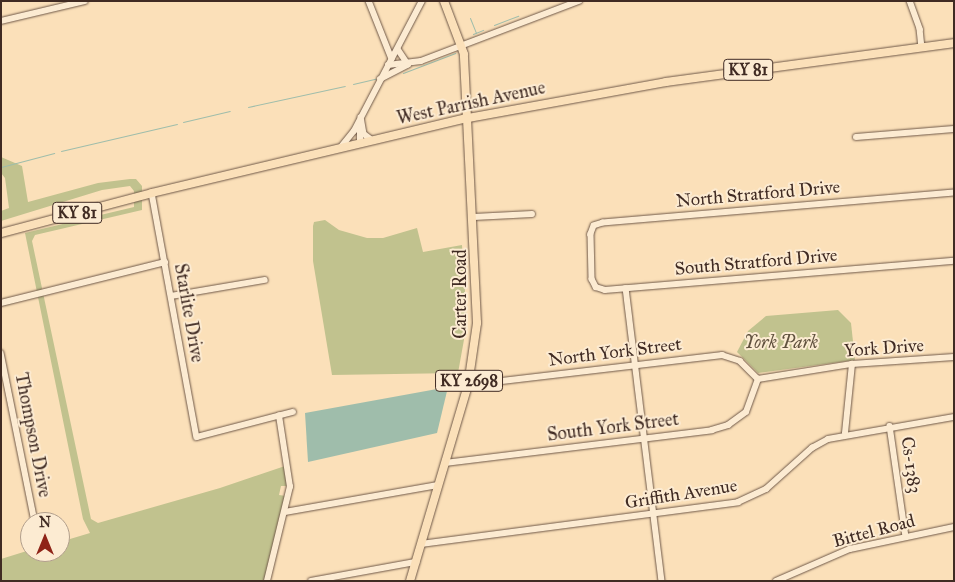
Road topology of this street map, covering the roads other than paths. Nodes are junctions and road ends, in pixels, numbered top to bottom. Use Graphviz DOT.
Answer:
graph roads {
  1 [pos="85,1"];
  2 [pos="369,1"];
  3 [pos="422,1"];
  4 [pos="444,1"];
  5 [pos="579,1"];
  6 [pos="910,1"];
  7 [pos="1,21"];
  8 [pos="954,43"];
  9 [pos="463,45"];
  10 [pos="922,48"];
  11 [pos="398,50"];
  12 [pos="392,59"];
  13 [pos="388,65"];
  14 [pos="408,65"];
  15 [pos="380,79"];
  16 [pos="361,117"];
  17 [pos="468,118"];
  18 [pos="954,129"];
  19 [pos="856,138"];
  20 [pos="372,140"];
  21 [pos="360,143"];
  22 [pos="341,147"];
  23 [pos="152,193"];
  24 [pos="954,193"];
  25 [pos="532,214"];
  26 [pos="474,217"];
  27 [pos="1,233"];
  28 [pos="591,254"];
  29 [pos="954,261"];
  30 [pos="165,262"];
  31 [pos="265,280"];
  32 [pos="626,288"];
  33 [pos="171,296"];
  34 [pos="1,303"];
  35 [pos="1,353"];
  36 [pos="954,358"];
  37 [pos="633,364"];
  38 [pos="852,364"];
  39 [pos="758,379"];
  40 [pos="468,385"];
  41 [pos="293,412"];
  42 [pos="279,416"];
  43 [pos="954,417"];
  44 [pos="890,426"];
  45 [pos="845,433"];
  46 [pos="643,439"];
  47 [pos="445,463"];
  48 [pos="438,486"];
  49 [pos="33,512"];
  50 [pos="285,512"];
  51 [pos="652,514"];
  52 [pos="954,527"];
  53 [pos="906,537"];
  54 [pos="421,544"];
  55 [pos="416,562"];
  56 [pos="267,581"];
  57 [pos="310,581"];
  58 [pos="410,581"];
  59 [pos="662,581"];
  60 [pos="776,581"];
  1 -- 7 [label="street"];
  2 -- 12 [label="street"];
  3 -- 11 [label="street"];
  4 -- 9 [label="main road, Carter Road"];
  5 -- 9 [label="street"];
  6 -- 10 [label="street"];
  8 -- 10 [label="main road, West Parrish Avenue / KY 81"];
  9 -- 14 [label="street"];
  9 -- 17 [label="main road, Carter Road"];
  10 -- 17 [label="main road, West Parrish Avenue / KY 81"];
  11 -- 12 [label="street"];
  11 -- 14 [label="street"];
  12 -- 13 [label="street"];
  13 -- 14 [label="street"];
  13 -- 15 [label="street"];
  14 -- 15 [label="street"];
  15 -- 16 [label="street"];
  16 -- 20 [label="street"];
  16 -- 21 [label="street"];
  16 -- 22 [label="street"];
  17 -- 20 [label="main road, West Parrish Avenue / KY 81"];
  17 -- 26 [label="main road, Carter Road / KY 2698"];
  18 -- 19 [label="street"];
  20 -- 21 [label="main road, West Parrish Avenue / KY 81"];
  21 -- 22 [label="main road, West Parrish Avenue / KY 81"];
  22 -- 23 [label="main road, West Parrish Avenue / KY 81"];
  23 -- 27 [label="main road, West Parrish Avenue / KY 81"];
  23 -- 30 [label="street, Starlite Drive"];
  24 -- 28 [label="street, North Stratford Drive"];
  25 -- 26 [label="street"];
  26 -- 40 [label="main road, Carter Road / KY 2698"];
  28 -- 32 [label="street, South Stratford Drive"];
  29 -- 32 [label="street, South Stratford Drive"];
  30 -- 33 [label="street, Starlite Drive"];
  30 -- 34 [label="street"];
  31 -- 33 [label="street"];
  32 -- 37 [label="street"];
  33 -- 42 [label="street, Starlite Drive"];
  35 -- 49 [label="street, Thompson Drive"];
  36 -- 38 [label="street, York Drive"];
  37 -- 39 [label="street, North York Street"];
  37 -- 40 [label="street, North York Street"];
  37 -- 46 [label="street"];
  38 -- 39 [label="street, York Drive"];
  38 -- 45 [label="street"];
  39 -- 46 [label="street, South York Street"];
  40 -- 47 [label="main road, Carter Road / KY 2698"];
  41 -- 42 [label="street"];
  42 -- 50 [label="street"];
  43 -- 44 [label="street, Griffith Avenue"];
  44 -- 45 [label="street, Griffith Avenue"];
  44 -- 53 [label="street, Cs-1383"];
  45 -- 51 [label="street, Griffith Avenue"];
  46 -- 47 [label="street, South York Street"];
  46 -- 51 [label="street"];
  47 -- 48 [label="main road, Carter Road / KY 2698"];
  48 -- 50 [label="street"];
  48 -- 54 [label="main road, Carter Road / KY 2698"];
  50 -- 56 [label="street"];
  51 -- 54 [label="street, Griffith Avenue"];
  51 -- 59 [label="street"];
  52 -- 53 [label="street, Bittel Road"];
  53 -- 60 [label="street, Bittel Road"];
  54 -- 55 [label="main road, Carter Road / KY 2698"];
  55 -- 57 [label="street"];
  55 -- 58 [label="main road, Carter Road / KY 2698"];
}
